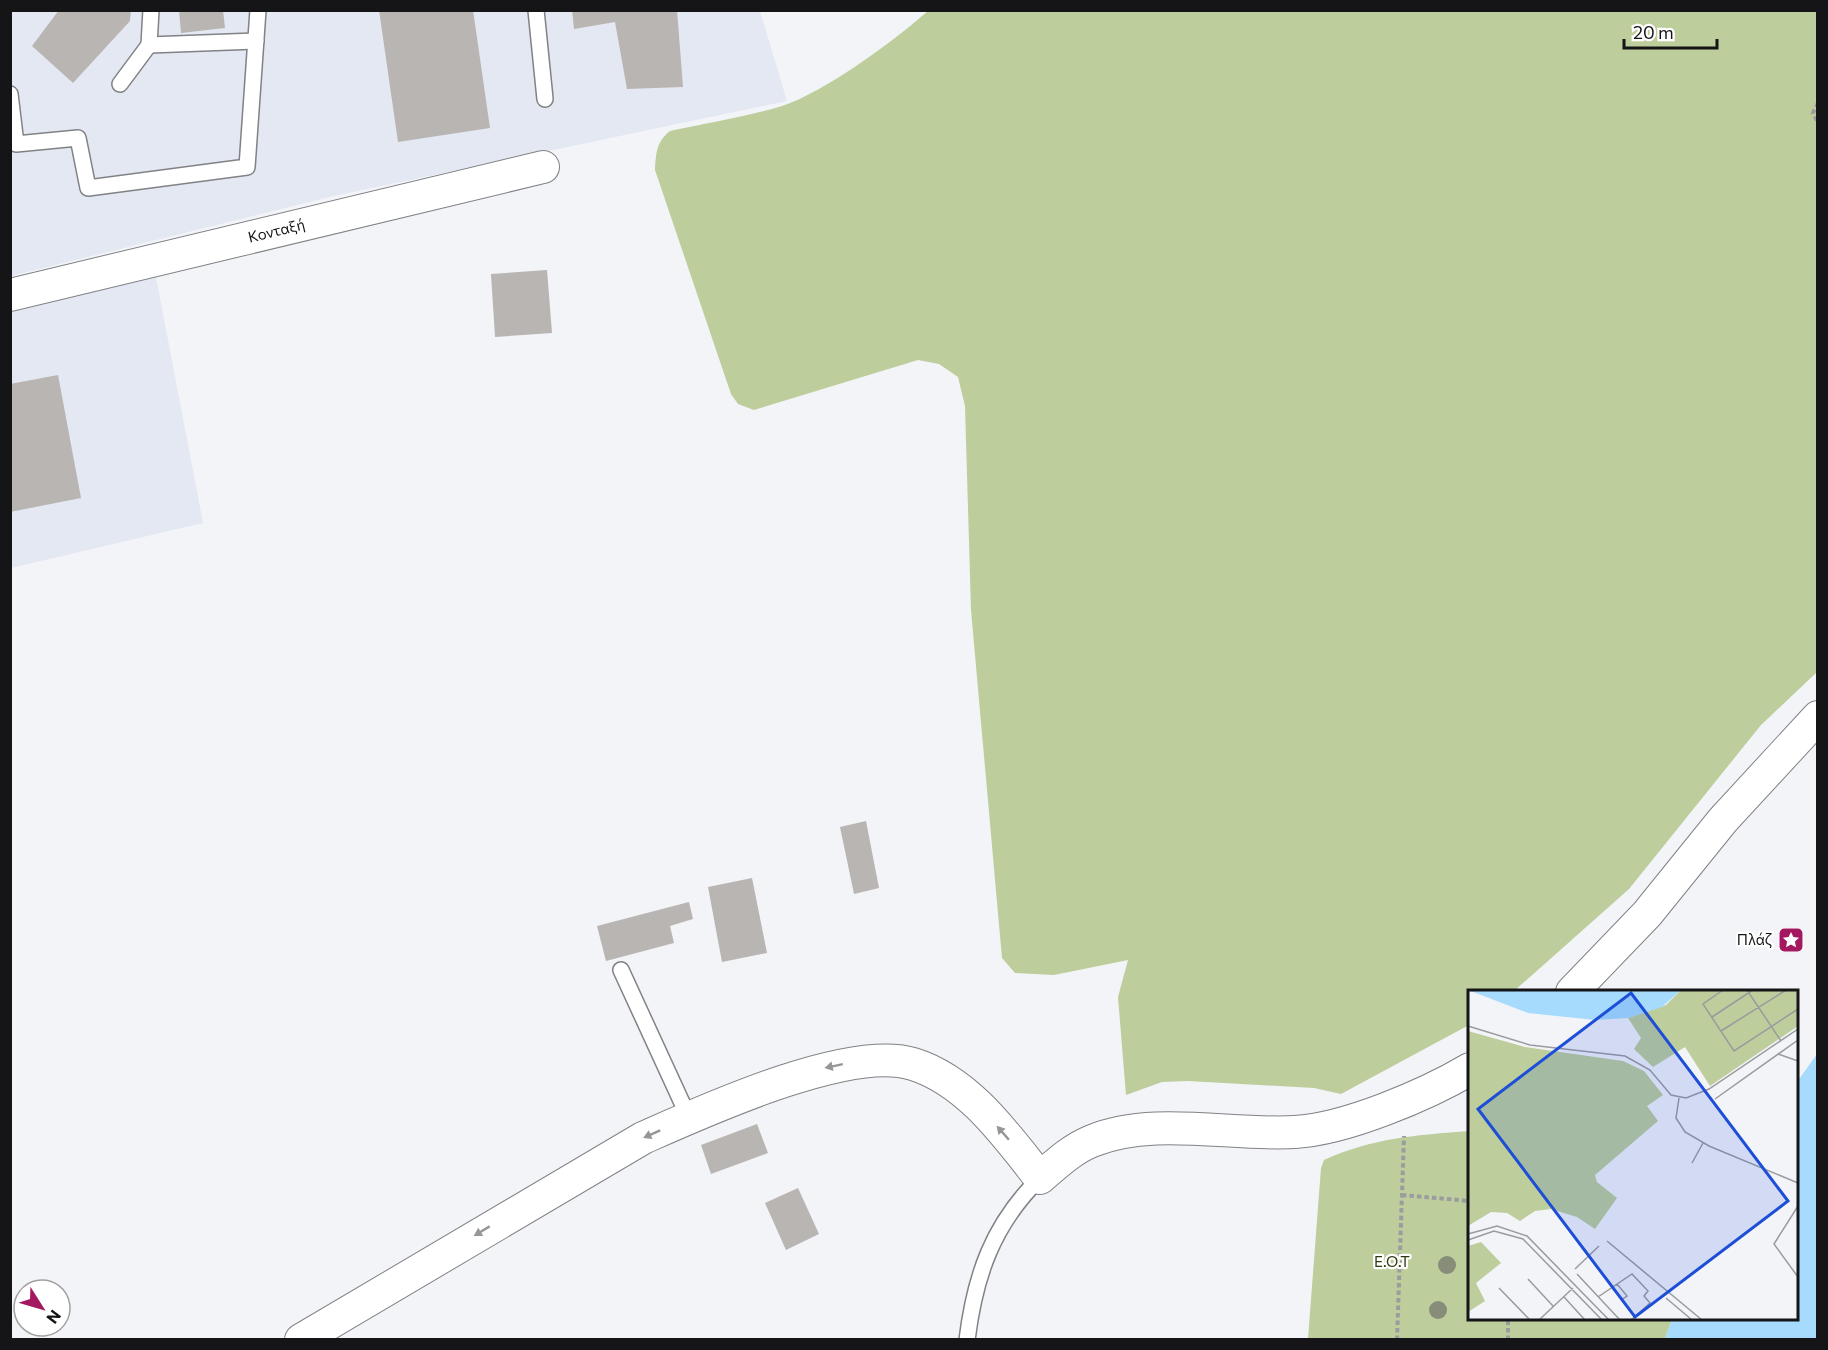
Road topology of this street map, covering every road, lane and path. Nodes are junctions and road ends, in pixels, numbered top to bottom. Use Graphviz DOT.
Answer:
graph roads {
  1 [pos="151,10"];
  2 [pos="258,10"];
  3 [pos="536,10"];
  4 [pos="256,41"];
  5 [pos="149,45"];
  6 [pos="120,84"];
  7 [pos="10,94"];
  8 [pos="545,99"];
  9 [pos="1818,103"];
  10 [pos="1818,123"];
  11 [pos="543,167"];
  12 [pos="10,294"];
  13 [pos="1818,717"];
  14 [pos="621,970"];
  15 [pos="1574,990"];
  16 [pos="1468,1070"];
  17 [pos="1409,1098"];
  18 [pos="689,1118"];
  19 [pos="1040,1178"];
  20 [pos="1402,1195"];
  21 [pos="1468,1201"];
  22 [pos="1508,1320"];
  23 [pos="301,1340"];
  24 [pos="967,1340"];
  25 [pos="1397,1340"];
  26 [pos="1508,1340"];
  1 -- 5 [label="lane"];
  2 -- 4 [label="lane"];
  3 -- 8 [label="lane"];
  4 -- 5 [label="lane"];
  4 -- 7 [label="lane"];
  5 -- 6 [label="lane"];
  9 -- 10 [label="path"];
  11 -- 12 [label="street, Κονταξή"];
  13 -- 15 [label="street"];
  14 -- 18 [label="lane"];
  16 -- 17 [label="street"];
  17 -- 19 [label="street"];
  17 -- 20 [label="path"];
  19 -- 18 [label="street, one-way"];
  18 -- 23 [label="street, one-way"];
  19 -- 24 [label="lane"];
  20 -- 21 [label="path"];
  20 -- 25 [label="path"];
  22 -- 26 [label="path"];
}
